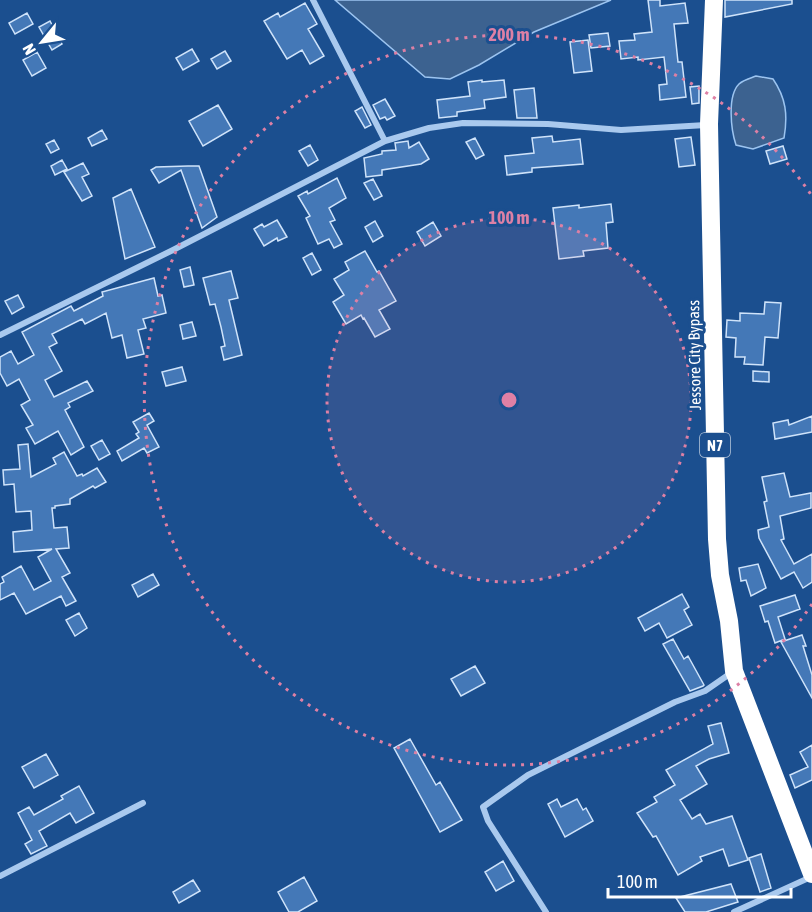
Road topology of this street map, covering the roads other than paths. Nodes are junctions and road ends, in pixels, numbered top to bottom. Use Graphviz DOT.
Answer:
graph roads {
  1 [pos="313,0"];
  2 [pos="714,0"];
  3 [pos="709,124"];
  4 [pos="385,141"];
  5 [pos="0,335"];
  6 [pos="734,671"];
  7 [pos="143,802"];
  8 [pos="0,876"];
  9 [pos="812,876"];
  10 [pos="546,912"];
  11 [pos="734,912"];
  1 -- 4 [label="street"];
  2 -- 3 [label="highway, Jessore City Bypass / N7"];
  3 -- 4 [label="street"];
  3 -- 6 [label="highway, Jessore City Bypass / N7"];
  4 -- 5 [label="street"];
  6 -- 9 [label="highway, Jessore City Bypass / N7"];
  6 -- 10 [label="street"];
  7 -- 8 [label="street"];
  9 -- 11 [label="street"];
}
